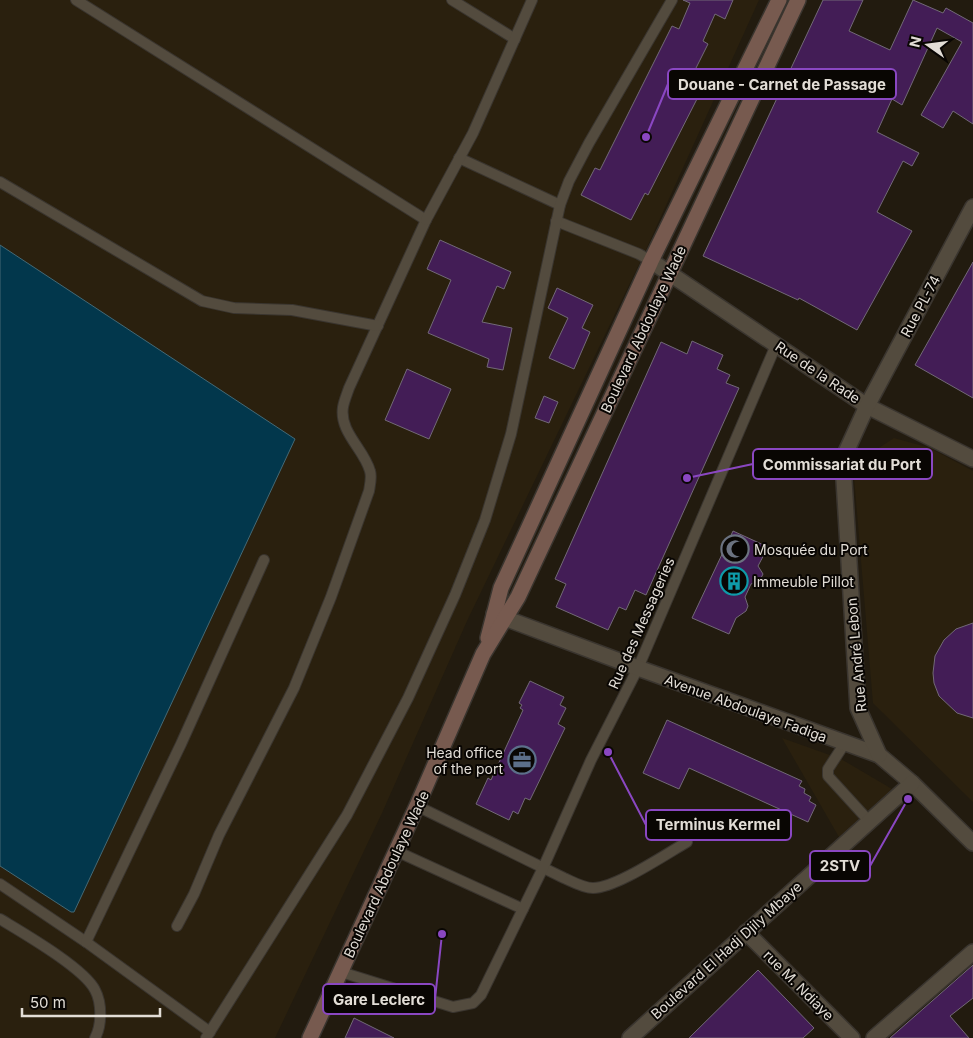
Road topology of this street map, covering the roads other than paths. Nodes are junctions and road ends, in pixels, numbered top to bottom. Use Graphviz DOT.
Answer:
graph roads {
  1 [pos="76,0"];
  2 [pos="452,0"];
  3 [pos="532,0"];
  4 [pos="672,0"];
  5 [pos="779,0"];
  6 [pos="798,0"];
  7 [pos="515,38"];
  8 [pos="459,158"];
  9 [pos="0,182"];
  10 [pos="560,205"];
  11 [pos="971,214"];
  12 [pos="426,220"];
  13 [pos="556,221"];
  14 [pos="651,261"];
  15 [pos="669,273"];
  16 [pos="378,326"];
  17 [pos="776,345"];
  18 [pos="868,406"];
  19 [pos="973,459"];
  20 [pos="264,560"];
  21 [pos="500,616"];
  22 [pos="638,668"];
  23 [pos="846,743"];
  24 [pos="879,755"];
  25 [pos="912,783"];
  26 [pos="417,806"];
  27 [pos="869,821"];
  28 [pos="687,842"];
  29 [pos="973,843"];
  30 [pos="396,852"];
  31 [pos="543,868"];
  32 [pos="0,884"];
  33 [pos="522,909"];
  34 [pos="0,919"];
  35 [pos="178,926"];
  36 [pos="746,932"];
  37 [pos="86,942"];
  38 [pos="973,952"];
  39 [pos="341,972"];
  40 [pos="208,1035"];
  41 [pos="95,1038"];
  42 [pos="310,1038"];
  43 [pos="630,1038"];
  44 [pos="852,1038"];
  45 [pos="874,1038"];
  1 -- 12 [label="lane"];
  2 -- 7 [label="lane"];
  3 -- 7 [label="lane"];
  4 -- 10 [label="lane"];
  5 -- 14 [label="street, Boulevard Abdoulaye Wade"];
  6 -- 15 [label="street, Boulevard Abdoulaye Wade"];
  7 -- 8 [label="lane"];
  8 -- 10 [label="lane"];
  8 -- 12 [label="lane"];
  9 -- 16 [label="lane"];
  10 -- 13 [label="lane"];
  11 -- 18 [label="street, Rue PL-74"];
  12 -- 16 [label="lane"];
  13 -- 14 [label="lane"];
  13 -- 40 [label="lane"];
  14 -- 15 [label="street, Rue de la Rade"];
  14 -- 21 [label="street, Boulevard Abdoulaye Wade"];
  15 -- 17 [label="street, Rue de la Rade"];
  15 -- 21 [label="street, Boulevard Abdoulaye Wade"];
  16 -- 35 [label="lane"];
  17 -- 18 [label="street, Rue de la Rade"];
  17 -- 22 [label="lane, Rue des Messageries"];
  18 -- 19 [label="street, Rue de la Rade"];
  18 -- 24 [label="street, Rue André Lebon"];
  20 -- 37 [label="lane"];
  21 -- 22 [label="street, Avenue Abdoulaye Fadiga"];
  21 -- 26 [label="street, Boulevard Abdoulaye Wade"];
  22 -- 23 [label="street, Avenue Abdoulaye Fadiga"];
  22 -- 31 [label="lane, Rue des Messageries"];
  23 -- 24 [label="street, Avenue Abdoulaye Fadiga"];
  23 -- 27 [label="lane"];
  24 -- 25 [label="street, Avenue Abdoulaye Fadiga"];
  25 -- 27 [label="street, Boulevard El Hadj Djily Mbaye"];
  25 -- 29 [label="street, Avenue Abdoulaye Fadiga"];
  26 -- 30 [label="street, Boulevard Abdoulaye Wade"];
  26 -- 31 [label="lane"];
  27 -- 36 [label="street, Boulevard El Hadj Djily Mbaye"];
  28 -- 31 [label="lane"];
  30 -- 33 [label="lane"];
  30 -- 39 [label="street, Boulevard Abdoulaye Wade"];
  31 -- 33 [label="lane, Rue des Messageries"];
  32 -- 37 [label="lane"];
  33 -- 39 [label="lane, Rue des Messageries"];
  34 -- 41 [label="lane"];
  36 -- 43 [label="street, Boulevard El Hadj Djily Mbaye"];
  36 -- 44 [label="street, rue M. Ndiaye"];
  37 -- 40 [label="lane"];
  38 -- 45 [label="street"];
  39 -- 42 [label="street, Boulevard Abdoulaye Wade"];
}
